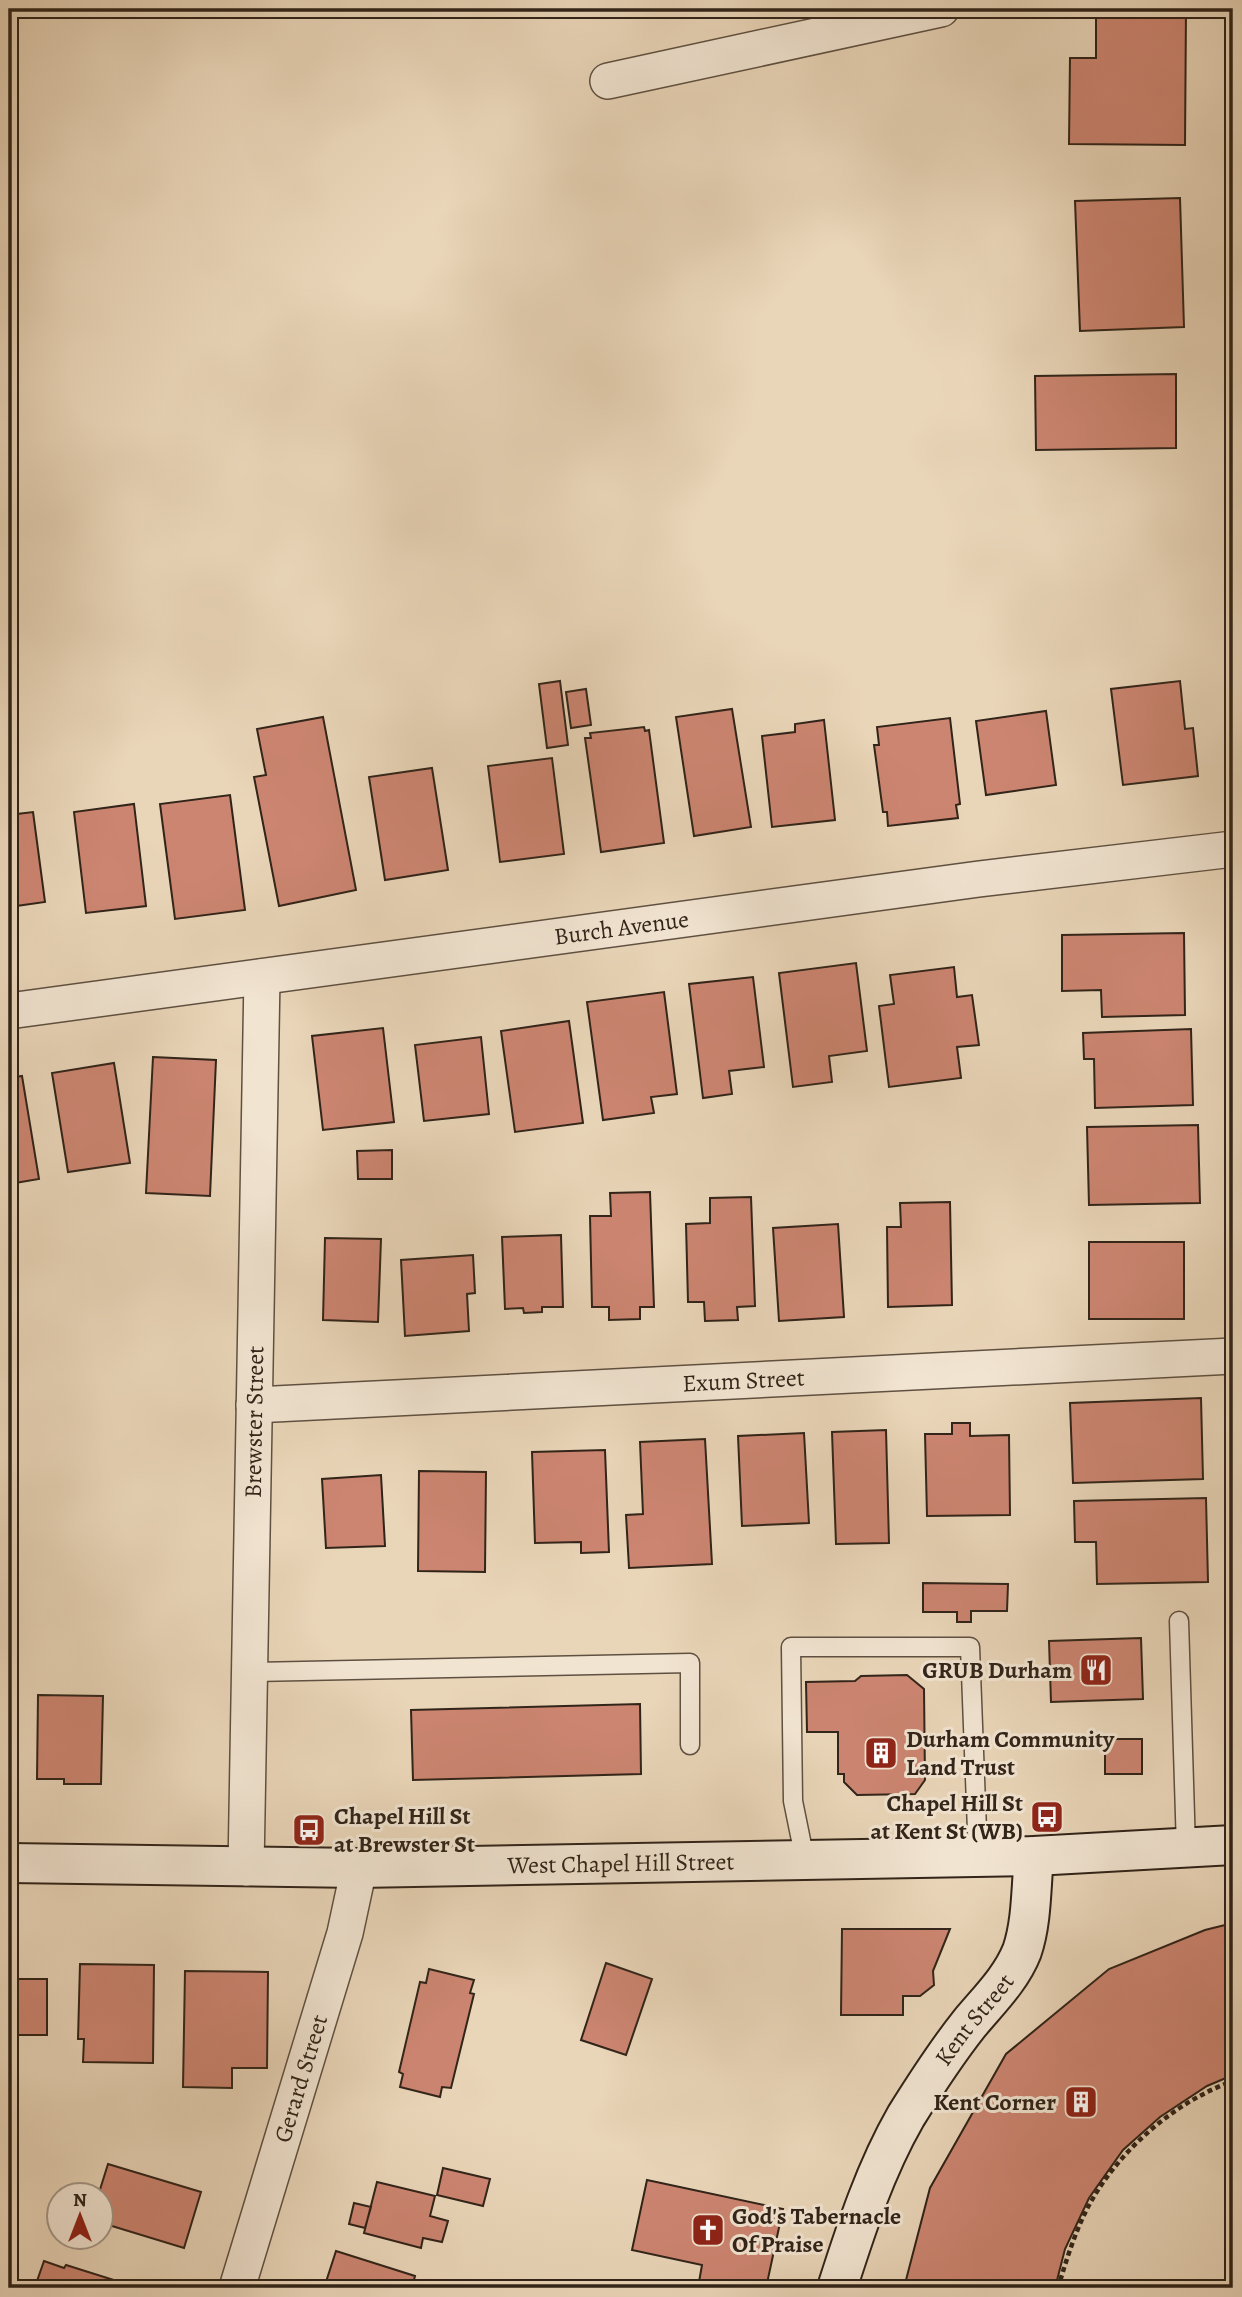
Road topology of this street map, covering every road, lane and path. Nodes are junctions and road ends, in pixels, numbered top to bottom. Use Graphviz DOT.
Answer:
graph roads {
  1 [pos="941,9"];
  2 [pos="608,81"];
  3 [pos="1233,849"];
  4 [pos="261,977"];
  5 [pos="9,1011"];
  6 [pos="1233,1356"];
  7 [pos="254,1405"];
  8 [pos="1179,1621"];
  9 [pos="250,1672"];
  10 [pos="690,1745"];
  11 [pos="1233,1845"];
  12 [pos="1186,1848"];
  13 [pos="1034,1856"];
  14 [pos="978,1857"];
  15 [pos="805,1860"];
  16 [pos="9,1863"];
  17 [pos="246,1868"];
  18 [pos="359,1868"];
  19 [pos="1233,2081"];
  20 [pos="237,2288"];
  21 [pos="837,2288"];
  22 [pos="1058,2288"];
  1 -- 2 [label="street"];
  3 -- 4 [label="street, Burch Avenue"];
  4 -- 5 [label="street, Burch Avenue"];
  4 -- 7 [label="street, Brewster Street"];
  6 -- 7 [label="street, Exum Street"];
  7 -- 9 [label="street, Brewster Street"];
  8 -- 12 [label="lane"];
  9 -- 10 [label="lane"];
  9 -- 17 [label="street, Brewster Street"];
  11 -- 12 [label="main road, West Chapel Hill Street"];
  12 -- 13 [label="main road, West Chapel Hill Street"];
  13 -- 14 [label="main road, West Chapel Hill Street"];
  13 -- 21 [label="main road, Kent Street"];
  14 -- 15 [label="main road, West Chapel Hill Street"];
  14 -- 15 [label="lane"];
  15 -- 18 [label="main road, West Chapel Hill Street"];
  16 -- 17 [label="main road, West Chapel Hill Street"];
  17 -- 18 [label="main road, West Chapel Hill Street"];
  18 -- 20 [label="street, Gerard Street"];
  19 -- 22 [label="path"];
}
